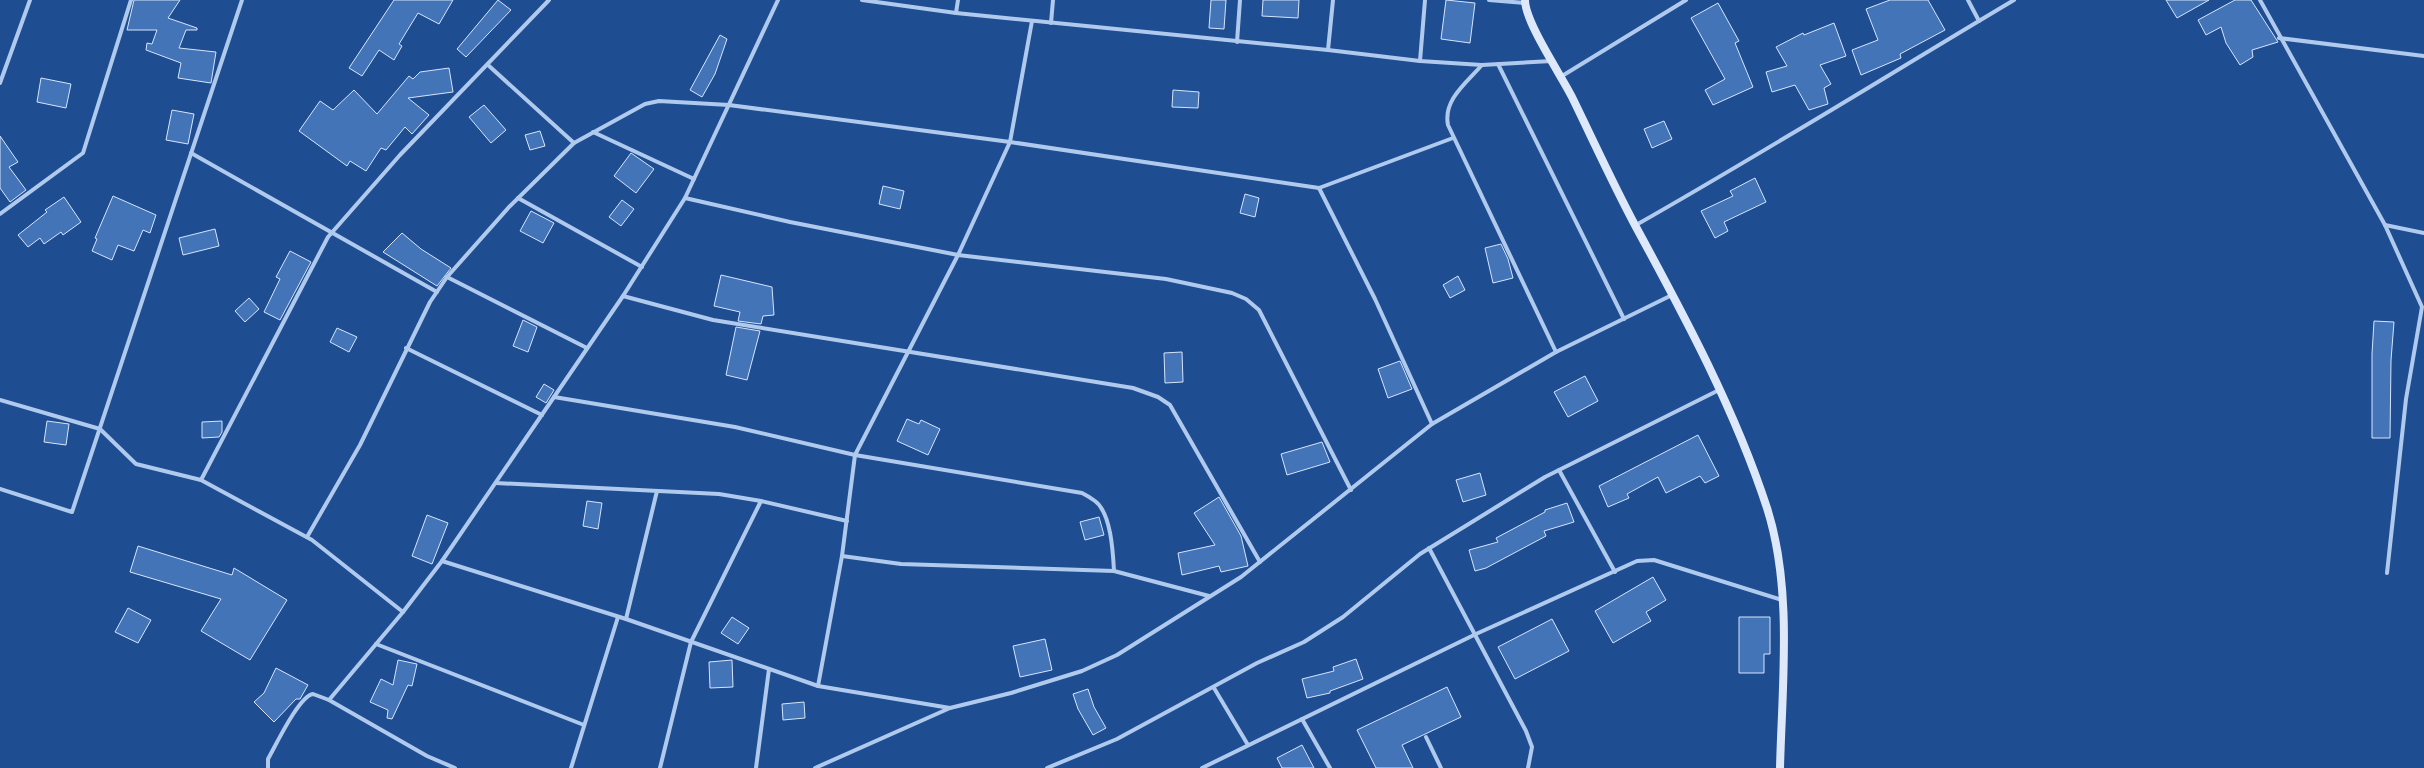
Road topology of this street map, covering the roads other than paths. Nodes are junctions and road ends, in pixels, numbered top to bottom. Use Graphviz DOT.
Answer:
graph roads {
  1 [pos="30,0"];
  2 [pos="131,0"];
  3 [pos="242,0"];
  4 [pos="549,0"];
  5 [pos="778,0"];
  6 [pos="862,0"];
  7 [pos="958,0"];
  8 [pos="1053,0"];
  9 [pos="1240,0"];
  10 [pos="1333,0"];
  11 [pos="1425,0"];
  12 [pos="1488,0"];
  13 [pos="1686,0"];
  14 [pos="1968,0"];
  15 [pos="2014,0"];
  16 [pos="2260,0"];
  17 [pos="1525,2"];
  18 [pos="956,13"];
  19 [pos="1979,20"];
  20 [pos="1032,21"];
  21 [pos="1051,23"];
  22 [pos="2279,38"];
  23 [pos="1237,42"];
  24 [pos="1328,50"];
  25 [pos="2424,56"];
  26 [pos="1420,61"];
  27 [pos="1553,61"];
  28 [pos="1498,64"];
  29 [pos="488,65"];
  30 [pos="1482,65"];
  31 [pos="1562,76"];
  32 [pos="0,83"];
  33 [pos="729,105"];
  34 [pos="593,132"];
  35 [pos="1453,138"];
  36 [pos="1010,142"];
  37 [pos="574,143"];
  38 [pos="191,153"];
  39 [pos="694,179"];
  40 [pos="1319,188"];
  41 [pos="518,198"];
  42 [pos="685,198"];
  43 [pos="0,214"];
  44 [pos="1636,225"];
  45 [pos="2385,225"];
  46 [pos="332,232"];
  47 [pos="2424,233"];
  48 [pos="958,255"];
  49 [pos="642,267"];
  50 [pos="447,277"];
  51 [pos="437,292"];
  52 [pos="1674,294"];
  53 [pos="623,296"];
  54 [pos="2423,307"];
  55 [pos="1624,319"];
  56 [pos="406,348"];
  57 [pos="587,348"];
  58 [pos="909,352"];
  59 [pos="1556,352"];
  60 [pos="1719,390"];
  61 [pos="554,397"];
  62 [pos="0,400"];
  63 [pos="542,415"];
  64 [pos="1432,424"];
  65 [pos="100,429"];
  66 [pos="855,455"];
  67 [pos="1560,470"];
  68 [pos="201,480"];
  69 [pos="496,483"];
  70 [pos="0,489"];
  71 [pos="1351,490"];
  72 [pos="657,491"];
  73 [pos="761,501"];
  74 [pos="847,521"];
  75 [pos="307,537"];
  76 [pos="1429,548"];
  77 [pos="842,556"];
  78 [pos="442,561"];
  79 [pos="1260,562"];
  80 [pos="1114,571"];
  81 [pos="1614,572"];
  82 [pos="2386,573"];
  83 [pos="1209,596"];
  84 [pos="1782,600"];
  85 [pos="403,612"];
  86 [pos="618,617"];
  87 [pos="626,619"];
  88 [pos="1476,634"];
  89 [pos="691,642"];
  90 [pos="376,644"];
  91 [pos="769,669"];
  92 [pos="818,686"];
  93 [pos="1214,688"];
  94 [pos="329,700"];
  95 [pos="950,708"];
  96 [pos="1302,719"];
  97 [pos="584,725"];
  98 [pos="1426,738"];
  99 [pos="1248,746"];
  100 [pos="268,768"];
  101 [pos="454,768"];
  102 [pos="571,768"];
  103 [pos="660,768"];
  104 [pos="756,768"];
  105 [pos="815,768"];
  106 [pos="1047,768"];
  107 [pos="1202,768"];
  108 [pos="1330,768"];
  109 [pos="1441,768"];
  110 [pos="1528,768"];
  111 [pos="1780,768"];
  1 -- 32 [label="street"];
  2 -- 43 [label="street"];
  3 -- 38 [label="street"];
  4 -- 29 [label="street"];
  5 -- 33 [label="street"];
  6 -- 18 [label="street"];
  7 -- 18 [label="street"];
  8 -- 21 [label="street"];
  9 -- 23 [label="street"];
  10 -- 24 [label="street"];
  11 -- 26 [label="street"];
  12 -- 17 [label="street"];
  13 -- 31 [label="street"];
  14 -- 19 [label="street"];
  15 -- 19 [label="street"];
  16 -- 22 [label="street"];
  17 -- 27 [label="main road"];
  18 -- 20 [label="street"];
  19 -- 44 [label="street"];
  20 -- 21 [label="street"];
  20 -- 36 [label="street"];
  21 -- 23 [label="street"];
  22 -- 25 [label="street"];
  22 -- 45 [label="street"];
  23 -- 24 [label="street"];
  24 -- 26 [label="street"];
  26 -- 30 [label="street"];
  27 -- 28 [label="street"];
  27 -- 31 [label="main road"];
  28 -- 30 [label="street"];
  28 -- 55 [label="street"];
  29 -- 37 [label="street"];
  29 -- 46 [label="street"];
  30 -- 35 [label="street"];
  31 -- 44 [label="main road"];
  33 -- 34 [label="street"];
  33 -- 36 [label="street"];
  33 -- 39 [label="street"];
  34 -- 37 [label="street"];
  34 -- 39 [label="street"];
  35 -- 40 [label="street"];
  35 -- 59 [label="street"];
  36 -- 40 [label="street"];
  36 -- 48 [label="street"];
  37 -- 41 [label="street"];
  38 -- 46 [label="street"];
  38 -- 65 [label="street"];
  39 -- 42 [label="street"];
  40 -- 64 [label="street"];
  41 -- 49 [label="street"];
  41 -- 50 [label="street"];
  42 -- 48 [label="street"];
  42 -- 49 [label="street"];
  44 -- 52 [label="main road"];
  45 -- 47 [label="street"];
  45 -- 54 [label="street"];
  46 -- 51 [label="street"];
  46 -- 68 [label="street"];
  48 -- 58 [label="street"];
  48 -- 71 [label="street"];
  49 -- 53 [label="street"];
  50 -- 51 [label="street"];
  50 -- 57 [label="street"];
  51 -- 56 [label="street"];
  52 -- 55 [label="street"];
  52 -- 60 [label="main road"];
  53 -- 57 [label="street"];
  53 -- 58 [label="street"];
  54 -- 82 [label="street"];
  55 -- 59 [label="street"];
  56 -- 63 [label="street"];
  56 -- 75 [label="street"];
  57 -- 61 [label="street"];
  58 -- 66 [label="street"];
  58 -- 79 [label="street"];
  59 -- 64 [label="street"];
  60 -- 67 [label="street"];
  60 -- 84 [label="main road"];
  61 -- 63 [label="street"];
  61 -- 66 [label="street"];
  62 -- 65 [label="street"];
  63 -- 69 [label="street"];
  64 -- 71 [label="street"];
  65 -- 68 [label="street"];
  65 -- 70 [label="street"];
  66 -- 74 [label="street"];
  66 -- 80 [label="street"];
  67 -- 76 [label="street"];
  67 -- 81 [label="street"];
  68 -- 75 [label="street"];
  69 -- 72 [label="street"];
  69 -- 78 [label="street"];
  71 -- 79 [label="street"];
  72 -- 73 [label="street"];
  72 -- 87 [label="street"];
  73 -- 74 [label="street"];
  73 -- 89 [label="street"];
  74 -- 77 [label="street"];
  75 -- 85 [label="street"];
  76 -- 88 [label="street"];
  76 -- 93 [label="street"];
  77 -- 80 [label="street"];
  77 -- 92 [label="street"];
  78 -- 85 [label="street"];
  78 -- 86 [label="street"];
  79 -- 83 [label="street"];
  80 -- 83 [label="street"];
  81 -- 84 [label="street"];
  81 -- 88 [label="street"];
  83 -- 95 [label="street"];
  84 -- 111 [label="main road"];
  85 -- 90 [label="street"];
  86 -- 87 [label="street"];
  86 -- 97 [label="street"];
  87 -- 89 [label="street"];
  88 -- 96 [label="street"];
  88 -- 110 [label="street"];
  89 -- 91 [label="street"];
  89 -- 103 [label="street"];
  90 -- 94 [label="street"];
  90 -- 97 [label="street"];
  91 -- 92 [label="street"];
  91 -- 104 [label="street"];
  92 -- 95 [label="street"];
  93 -- 99 [label="street"];
  93 -- 106 [label="street"];
  94 -- 100 [label="street"];
  94 -- 101 [label="street"];
  95 -- 105 [label="street"];
  96 -- 99 [label="street"];
  96 -- 108 [label="street"];
  97 -- 102 [label="street"];
  98 -- 109 [label="street"];
  99 -- 107 [label="street"];
}
